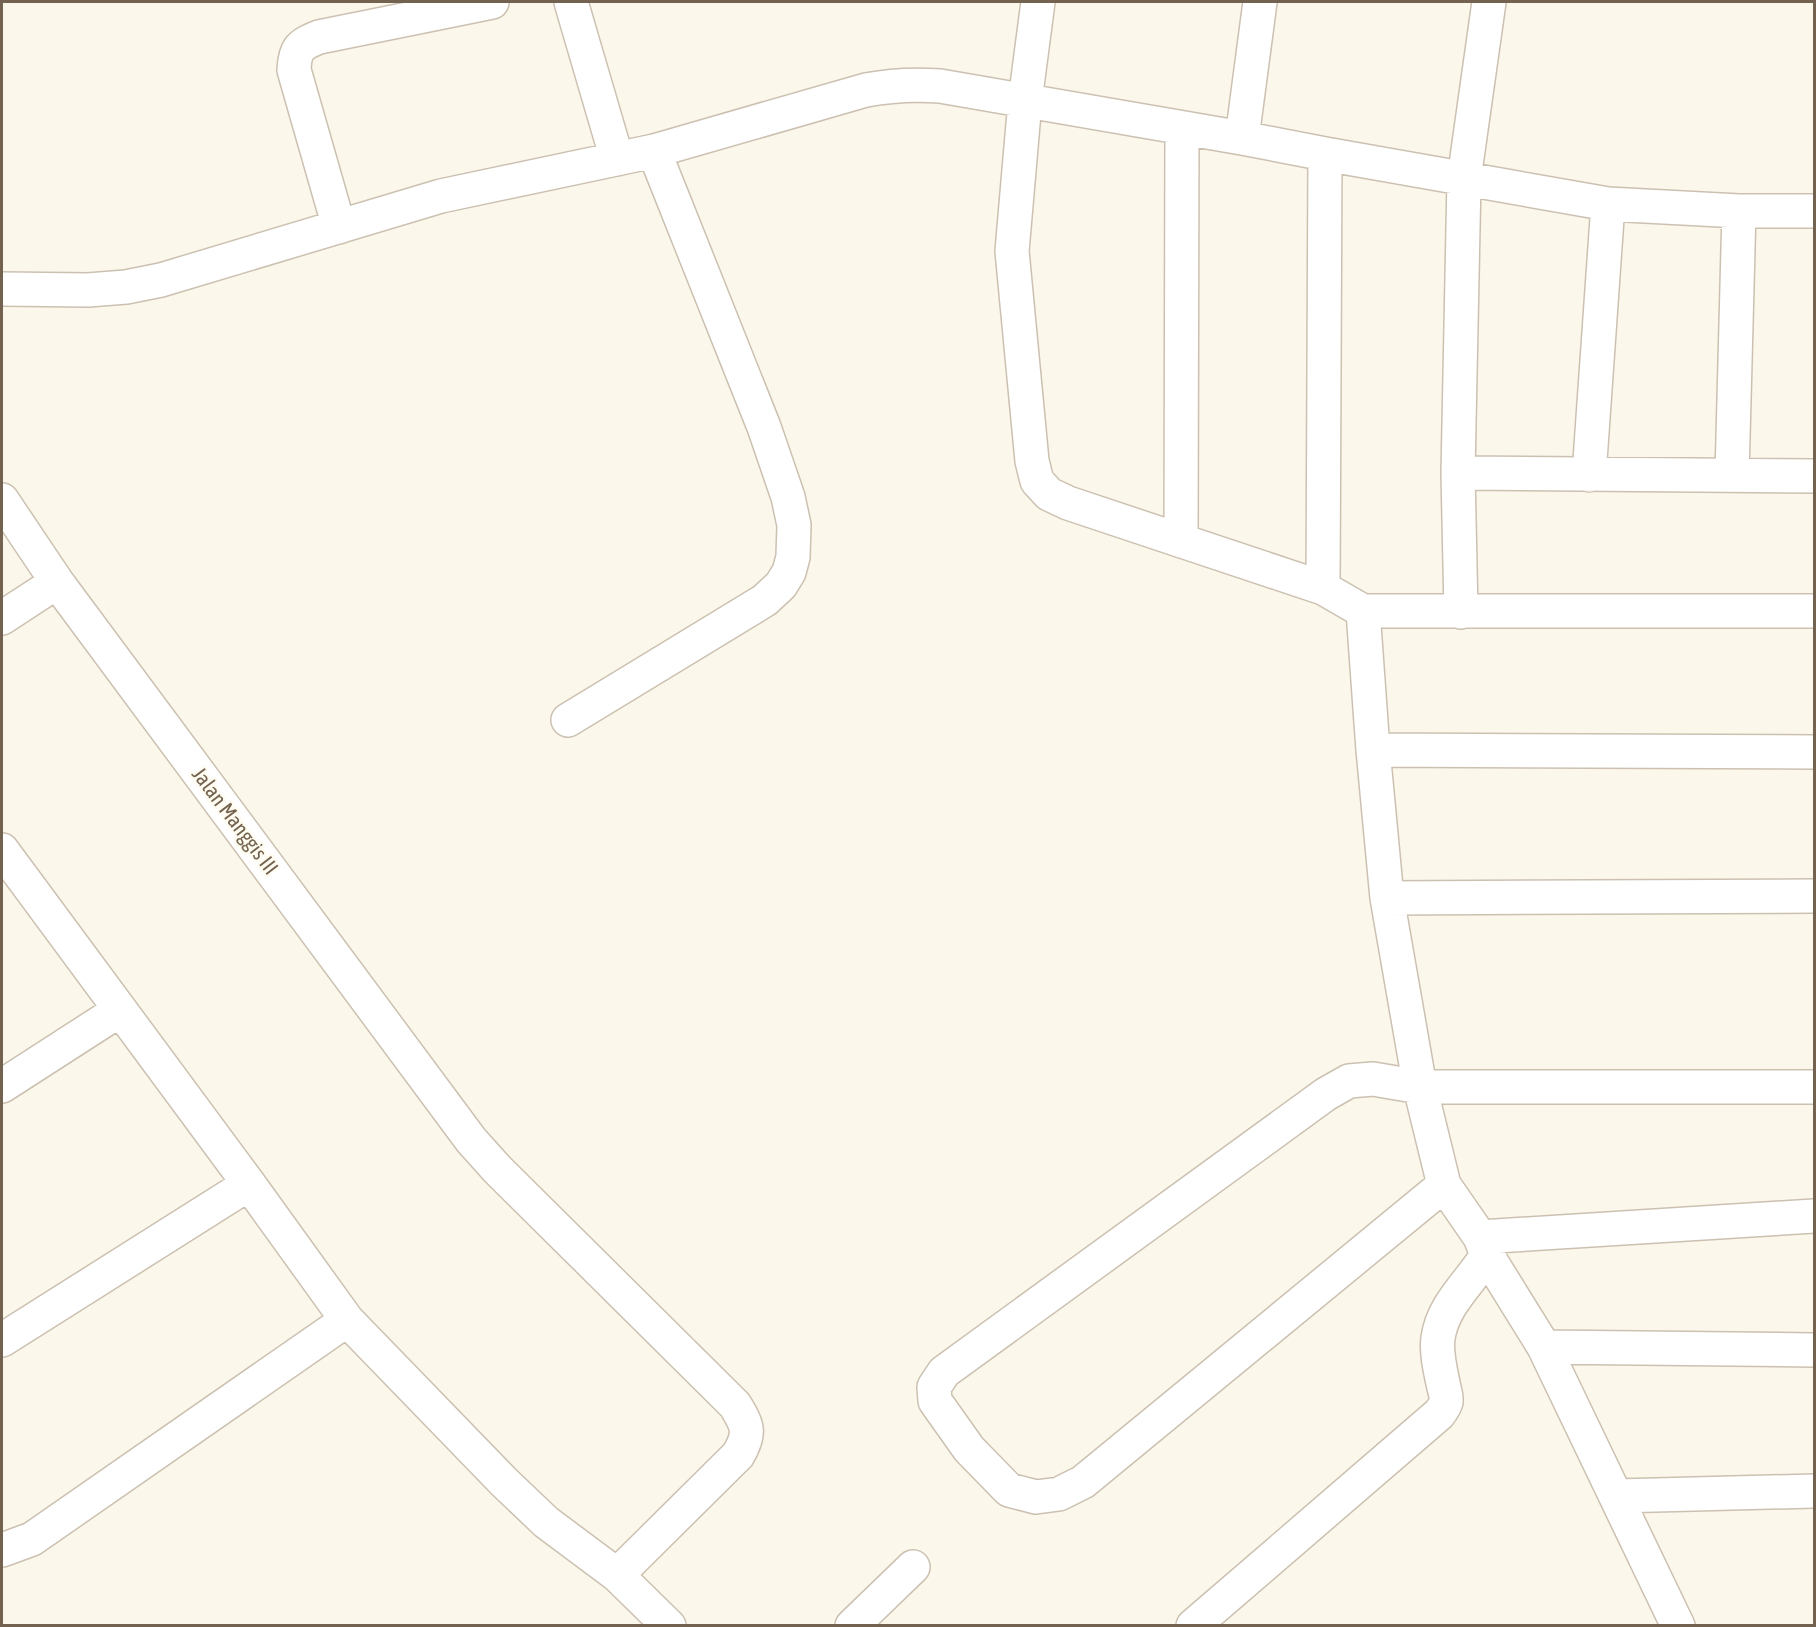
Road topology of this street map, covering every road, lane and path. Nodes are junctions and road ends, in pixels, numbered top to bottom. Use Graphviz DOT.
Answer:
graph roads {
  1 [pos="492,2"];
  2 [pos="571,2"];
  3 [pos="1038,2"];
  4 [pos="1260,2"];
  5 [pos="1489,2"];
  6 [pos="1025,101"];
  7 [pos="1182,128"];
  8 [pos="1242,138"];
  9 [pos="654,151"];
  10 [pos="1324,154"];
  11 [pos="616,159"];
  12 [pos="1464,179"];
  13 [pos="1608,204"];
  14 [pos="1739,211"];
  15 [pos="1815,211"];
  16 [pos="339,227"];
  17 [pos="2,290"];
  18 [pos="1458,474"];
  19 [pos="1589,475"];
  20 [pos="1732,475"];
  21 [pos="1815,476"];
  22 [pos="2,500"];
  23 [pos="1181,541"];
  24 [pos="57,582"];
  25 [pos="1323,588"];
  26 [pos="1363,611"];
  27 [pos="1815,611"];
  28 [pos="1461,612"];
  29 [pos="2,618"];
  30 [pos="568,720"];
  31 [pos="1373,750"];
  32 [pos="1815,752"];
  33 [pos="2,850"];
  34 [pos="1815,896"];
  35 [pos="1387,898"];
  36 [pos="120,1010"];
  37 [pos="2,1086"];
  38 [pos="1420,1087"];
  39 [pos="1815,1087"];
  40 [pos="249,1184"];
  41 [pos="1444,1185"];
  42 [pos="1815,1216"];
  43 [pos="1483,1246"];
  44 [pos="347,1320"];
  45 [pos="2,1340"];
  46 [pos="1544,1347"];
  47 [pos="1815,1350"];
  48 [pos="1815,1491"];
  49 [pos="1617,1496"];
  50 [pos="2,1550"];
  51 [pos="913,1567"];
  52 [pos="617,1575"];
  53 [pos="669,1626"];
  54 [pos="852,1626"];
  55 [pos="1193,1626"];
  56 [pos="1678,1626"];
  1 -- 16 [label="street"];
  2 -- 11 [label="street"];
  3 -- 6 [label="street"];
  4 -- 8 [label="street"];
  5 -- 12 [label="street"];
  6 -- 7 [label="street"];
  6 -- 9 [label="street"];
  6 -- 23 [label="street"];
  7 -- 8 [label="street"];
  7 -- 23 [label="street"];
  8 -- 10 [label="street"];
  9 -- 11 [label="street"];
  9 -- 30 [label="street"];
  10 -- 12 [label="street"];
  10 -- 25 [label="street"];
  11 -- 16 [label="street"];
  12 -- 13 [label="street"];
  12 -- 18 [label="street"];
  13 -- 14 [label="street"];
  13 -- 19 [label="street"];
  14 -- 15 [label="street"];
  14 -- 20 [label="street"];
  16 -- 17 [label="street"];
  18 -- 19 [label="street"];
  18 -- 28 [label="street"];
  19 -- 20 [label="street"];
  20 -- 21 [label="street"];
  22 -- 24 [label="street, Jalan Manggis III"];
  23 -- 25 [label="street"];
  24 -- 29 [label="street"];
  24 -- 52 [label="street, Jalan Manggis III"];
  25 -- 26 [label="street"];
  26 -- 28 [label="street"];
  26 -- 31 [label="street"];
  27 -- 28 [label="street"];
  31 -- 32 [label="street"];
  31 -- 35 [label="street"];
  33 -- 36 [label="street"];
  34 -- 35 [label="street"];
  35 -- 38 [label="street"];
  36 -- 37 [label="street"];
  36 -- 40 [label="street"];
  38 -- 39 [label="street"];
  38 -- 41 [label="street"];
  38 -- 41 [label="street"];
  40 -- 44 [label="street"];
  40 -- 45 [label="street"];
  41 -- 43 [label="street"];
  42 -- 43 [label="street"];
  43 -- 46 [label="street"];
  43 -- 55 [label="street"];
  44 -- 50 [label="street"];
  44 -- 52 [label="street"];
  46 -- 47 [label="street"];
  46 -- 49 [label="street"];
  48 -- 49 [label="street"];
  49 -- 56 [label="street"];
  51 -- 54 [label="street"];
  52 -- 53 [label="street"];
}
